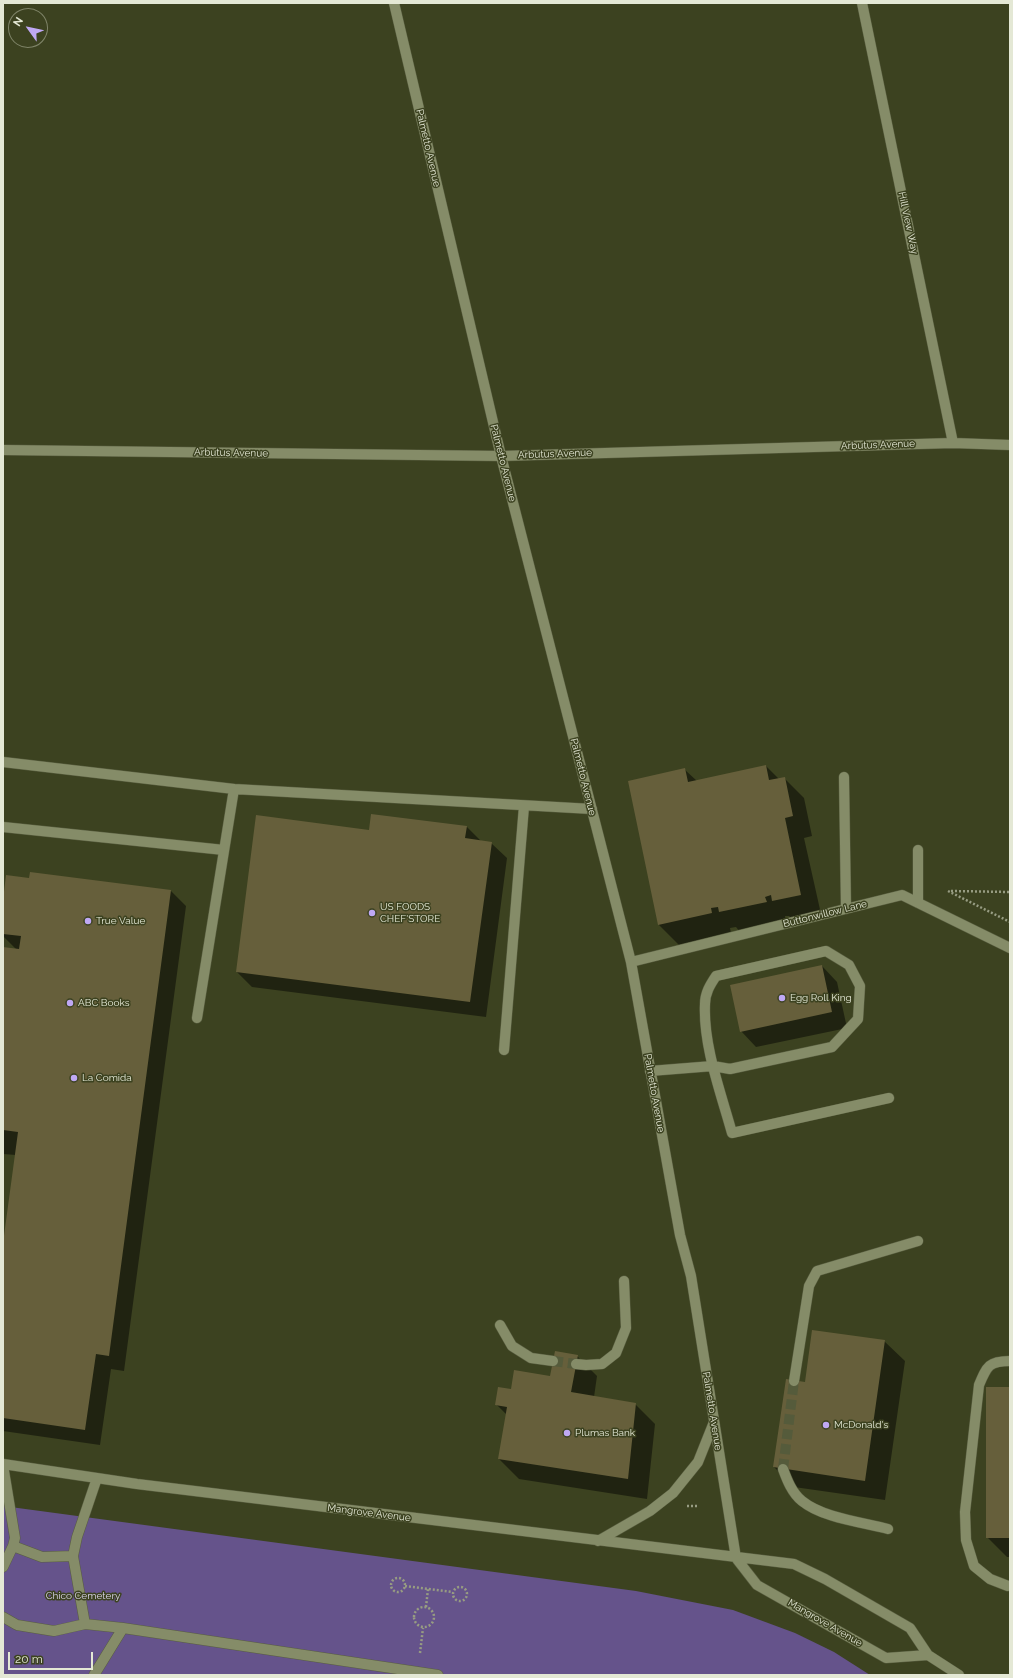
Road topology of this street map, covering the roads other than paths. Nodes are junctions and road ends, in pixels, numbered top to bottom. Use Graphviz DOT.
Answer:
graph roads {
  1 [pos="394,3"];
  2 [pos="862,3"];
  3 [pos="953,443"];
  4 [pos="1010,445"];
  5 [pos="3,450"];
  6 [pos="501,456"];
  7 [pos="3,762"];
  8 [pos="844,777"];
  9 [pos="234,789"];
  10 [pos="524,806"];
  11 [pos="592,809"];
  12 [pos="3,827"];
  13 [pos="224,850"];
  14 [pos="918,850"];
  15 [pos="918,903"];
  16 [pos="846,909"];
  17 [pos="1010,948"];
  18 [pos="631,962"];
  19 [pos="197,1018"];
  20 [pos="504,1050"];
  21 [pos="713,1066"];
  22 [pos="650,1071"];
  23 [pos="889,1098"];
  24 [pos="918,1241"];
  25 [pos="624,1281"];
  26 [pos="500,1325"];
  27 [pos="553,1361"];
  28 [pos="1010,1361"];
  29 [pos="576,1364"];
  30 [pos="794,1381"];
  31 [pos="714,1422"];
  32 [pos="3,1464"];
  33 [pos="783,1469"];
  34 [pos="97,1478"];
  35 [pos="888,1529"];
  36 [pos="598,1541"];
  37 [pos="13,1546"];
  38 [pos="73,1556"];
  39 [pos="736,1558"];
  40 [pos="3,1567"];
  41 [pos="1008,1586"];
  42 [pos="3,1617"];
  43 [pos="85,1624"];
  44 [pos="123,1628"];
  45 [pos="928,1655"];
  46 [pos="94,1675"];
  47 [pos="438,1675"];
  48 [pos="959,1675"];
  1 -- 6 [label="street, Palmetto Avenue"];
  2 -- 3 [label="street, Hill View Way"];
  3 -- 4 [label="street, Arbutus Avenue"];
  3 -- 6 [label="street, Arbutus Avenue"];
  5 -- 6 [label="street, Arbutus Avenue"];
  6 -- 11 [label="street, Palmetto Avenue"];
  7 -- 9 [label="street"];
  8 -- 16 [label="street"];
  9 -- 10 [label="street"];
  9 -- 13 [label="street"];
  10 -- 11 [label="street"];
  10 -- 20 [label="street"];
  11 -- 18 [label="street, Palmetto Avenue"];
  12 -- 13 [label="street"];
  13 -- 19 [label="street"];
  14 -- 15 [label="street"];
  15 -- 16 [label="street, Buttonwillow Lane"];
  15 -- 17 [label="street, Buttonwillow Lane"];
  16 -- 18 [label="street, Buttonwillow Lane"];
  18 -- 22 [label="street, Palmetto Avenue"];
  21 -- 21 [label="street"];
  21 -- 22 [label="street"];
  21 -- 23 [label="street"];
  22 -- 31 [label="street, Palmetto Avenue"];
  24 -- 30 [label="street"];
  25 -- 29 [label="street"];
  26 -- 27 [label="street"];
  28 -- 41 [label="street"];
  31 -- 36 [label="street"];
  31 -- 39 [label="street, Palmetto Avenue"];
  32 -- 34 [label="street, Mangrove Avenue"];
  32 -- 37 [label="street"];
  33 -- 35 [label="street"];
  34 -- 36 [label="street, Mangrove Avenue"];
  34 -- 38 [label="street"];
  36 -- 39 [label="street, Mangrove Avenue"];
  37 -- 38 [label="street"];
  37 -- 40 [label="street"];
  38 -- 43 [label="street"];
  39 -- 45 [label="street, Mangrove Avenue"];
  39 -- 45 [label="street, Mangrove Avenue"];
  42 -- 43 [label="street"];
  43 -- 44 [label="street"];
  44 -- 46 [label="street"];
  44 -- 47 [label="street"];
  45 -- 48 [label="street, Mangrove Avenue"];
}
